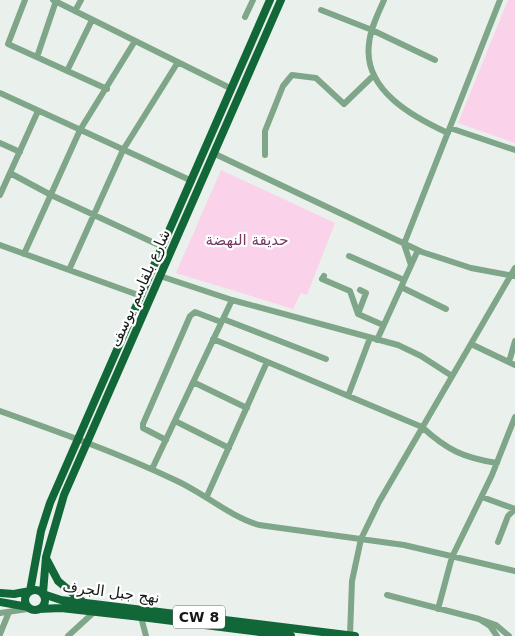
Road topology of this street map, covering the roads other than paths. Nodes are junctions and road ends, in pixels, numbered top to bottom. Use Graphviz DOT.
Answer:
graph roads {
  1 [pos="25,0"];
  2 [pos="81,0"];
  3 [pos="253,0"];
  4 [pos="270,0"];
  5 [pos="281,0"];
  6 [pos="384,0"];
  7 [pos="500,0"];
  8 [pos="54,1"];
  9 [pos="321,10"];
  10 [pos="75,11"];
  11 [pos="245,17"];
  12 [pos="92,20"];
  13 [pos="372,30"];
  14 [pos="135,41"];
  15 [pos="37,57"];
  16 [pos="435,60"];
  17 [pos="178,62"];
  18 [pos="67,70"];
  19 [pos="374,75"];
  20 [pos="230,88"];
  21 [pos="107,89"];
  22 [pos="0,93"];
  23 [pos="38,110"];
  24 [pos="80,130"];
  25 [pos="449,130"];
  26 [pos="0,143"];
  27 [pos="123,150"];
  28 [pos="515,150"];
  29 [pos="20,152"];
  30 [pos="214,153"];
  31 [pos="265,155"];
  32 [pos="10,172"];
  33 [pos="192,181"];
  34 [pos="51,194"];
  35 [pos="0,195"];
  36 [pos="94,216"];
  37 [pos="404,244"];
  38 [pos="0,245"];
  39 [pos="162,247"];
  40 [pos="418,250"];
  41 [pos="24,254"];
  42 [pos="349,256"];
  43 [pos="411,265"];
  44 [pos="515,268"];
  45 [pos="69,270"];
  46 [pos="160,276"];
  47 [pos="324,276"];
  48 [pos="513,276"];
  49 [pos="402,284"];
  50 [pos="360,290"];
  51 [pos="141,296"];
  52 [pos="232,300"];
  53 [pos="446,308"];
  54 [pos="358,314"];
  55 [pos="222,321"];
  56 [pos="384,325"];
  57 [pos="213,339"];
  58 [pos="374,339"];
  59 [pos="515,341"];
  60 [pos="471,344"];
  61 [pos="326,359"];
  62 [pos="267,362"];
  63 [pos="512,363"];
  64 [pos="452,376"];
  65 [pos="193,382"];
  66 [pos="348,396"];
  67 [pos="246,408"];
  68 [pos="0,410"];
  69 [pos="515,417"];
  70 [pos="175,421"];
  71 [pos="422,427"];
  72 [pos="78,439"];
  73 [pos="166,440"];
  74 [pos="87,443"];
  75 [pos="229,448"];
  76 [pos="497,463"];
  77 [pos="152,469"];
  78 [pos="207,496"];
  79 [pos="482,497"];
  80 [pos="361,539"];
  81 [pos="498,542"];
  82 [pos="46,557"];
  83 [pos="452,557"];
  84 [pos="515,571"];
  85 [pos="30,591"];
  86 [pos="0,593"];
  87 [pos="43,594"];
  88 [pos="387,595"];
  89 [pos="0,602"];
  90 [pos="84,603"];
  91 [pos="29,608"];
  92 [pos="40,609"];
  93 [pos="438,609"];
  94 [pos="9,612"];
  95 [pos="93,612"];
  96 [pos="0,613"];
  97 [pos="140,617"];
  98 [pos="479,619"];
  99 [pos="1,635"];
  100 [pos="350,635"];
  101 [pos="68,636"];
  102 [pos="146,636"];
  103 [pos="291,636"];
  104 [pos="355,636"];
  105 [pos="497,636"];
  106 [pos="509,636"];
  1 -- 15 [label="street"];
  2 -- 10 [label="street"];
  3 -- 11 [label="street"];
  4 -- 20 [label="main road, شارع بلقاسم يوسف"];
  5 -- 30 [label="main road, شارع بلقاسم يوسف"];
  6 -- 13 [label="street"];
  7 -- 25 [label="street"];
  8 -- 10 [label="street"];
  8 -- 15 [label="street"];
  9 -- 13 [label="street"];
  10 -- 12 [label="street"];
  12 -- 14 [label="street"];
  12 -- 18 [label="street"];
  13 -- 16 [label="street"];
  13 -- 19 [label="street"];
  14 -- 17 [label="street"];
  14 -- 21 [label="street"];
  15 -- 18 [label="street"];
  17 -- 20 [label="street"];
  17 -- 27 [label="street"];
  18 -- 21 [label="street"];
  19 -- 25 [label="street"];
  19 -- 31 [label="street"];
  20 -- 33 [label="main road, شارع بلقاسم يوسف"];
  21 -- 24 [label="street"];
  22 -- 23 [label="street"];
  23 -- 24 [label="street"];
  23 -- 29 [label="street"];
  24 -- 27 [label="street"];
  24 -- 34 [label="street"];
  25 -- 28 [label="street"];
  25 -- 37 [label="street"];
  26 -- 29 [label="street"];
  27 -- 33 [label="street"];
  27 -- 36 [label="street"];
  29 -- 32 [label="street"];
  30 -- 37 [label="street"];
  30 -- 46 [label="main road, شارع بلقاسم يوسف"];
  32 -- 34 [label="street"];
  32 -- 35 [label="street"];
  33 -- 39 [label="main road, شارع بلقاسم يوسف"];
  34 -- 36 [label="street"];
  34 -- 41 [label="street"];
  36 -- 39 [label="street"];
  36 -- 45 [label="street"];
  37 -- 40 [label="street"];
  37 -- 43 [label="street"];
  38 -- 41 [label="street"];
  39 -- 51 [label="main road, شارع بلقاسم يوسف"];
  40 -- 43 [label="street"];
  40 -- 48 [label="street"];
  41 -- 45 [label="street"];
  42 -- 49 [label="street"];
  43 -- 49 [label="street"];
  44 -- 48 [label="street"];
  45 -- 51 [label="street"];
  46 -- 52 [label="street"];
  46 -- 74 [label="main road, شارع بلقاسم يوسف"];
  47 -- 54 [label="street"];
  48 -- 60 [label="street"];
  49 -- 53 [label="street"];
  49 -- 56 [label="street"];
  50 -- 54 [label="street"];
  51 -- 72 [label="main road, شارع بلقاسم يوسف"];
  52 -- 55 [label="street"];
  52 -- 58 [label="street"];
  54 -- 56 [label="street"];
  55 -- 57 [label="street"];
  55 -- 61 [label="street"];
  55 -- 73 [label="street"];
  56 -- 58 [label="street"];
  57 -- 62 [label="street"];
  57 -- 65 [label="street"];
  58 -- 64 [label="street"];
  58 -- 66 [label="street"];
  59 -- 63 [label="street"];
  60 -- 63 [label="street"];
  60 -- 64 [label="street"];
  62 -- 66 [label="street"];
  62 -- 67 [label="street"];
  64 -- 71 [label="street"];
  65 -- 67 [label="street"];
  65 -- 70 [label="street"];
  66 -- 71 [label="street"];
  67 -- 75 [label="street"];
  68 -- 72 [label="street"];
  69 -- 76 [label="street"];
  70 -- 73 [label="street"];
  70 -- 75 [label="street"];
  71 -- 76 [label="street"];
  71 -- 80 [label="street"];
  72 -- 74 [label="street"];
  72 -- 85 [label="main road, شارع بلقاسم يوسف"];
  73 -- 77 [label="street"];
  74 -- 77 [label="street"];
  74 -- 82 [label="main road, شارع بلقاسم يوسف"];
  75 -- 78 [label="street"];
  76 -- 79 [label="street"];
  77 -- 78 [label="street"];
  78 -- 80 [label="street"];
  79 -- 81 [label="street"];
  79 -- 83 [label="street"];
  80 -- 83 [label="street"];
  80 -- 100 [label="street"];
  82 -- 87 [label="main road, شارع بلقاسم يوسف"];
  82 -- 90 [label="main road"];
  83 -- 84 [label="street"];
  83 -- 93 [label="street"];
  85 -- 86 [label="main road"];
  85 -- 87 [label="main road"];
  85 -- 91 [label="main road"];
  87 -- 90 [label="main road, نهج جبل الجرف / CW 8"];
  87 -- 92 [label="main road"];
  88 -- 93 [label="street"];
  89 -- 91 [label="main road"];
  90 -- 100 [label="main road, نهج جبل الجرف / CW 8"];
  91 -- 92 [label="main road"];
  91 -- 94 [label="street"];
  92 -- 95 [label="main road, نهج جبل الجرف / CW 8"];
  93 -- 98 [label="street"];
  94 -- 96 [label="street"];
  94 -- 99 [label="street"];
  95 -- 97 [label="main road, نهج جبل الجرف / CW 8"];
  95 -- 101 [label="street"];
  97 -- 102 [label="street"];
  97 -- 103 [label="main road, نهج جبل الجرف / CW 8"];
  98 -- 105 [label="street"];
  98 -- 106 [label="street"];
  100 -- 104 [label="main road, نهج جبل الجرف / CW 8"];
}
